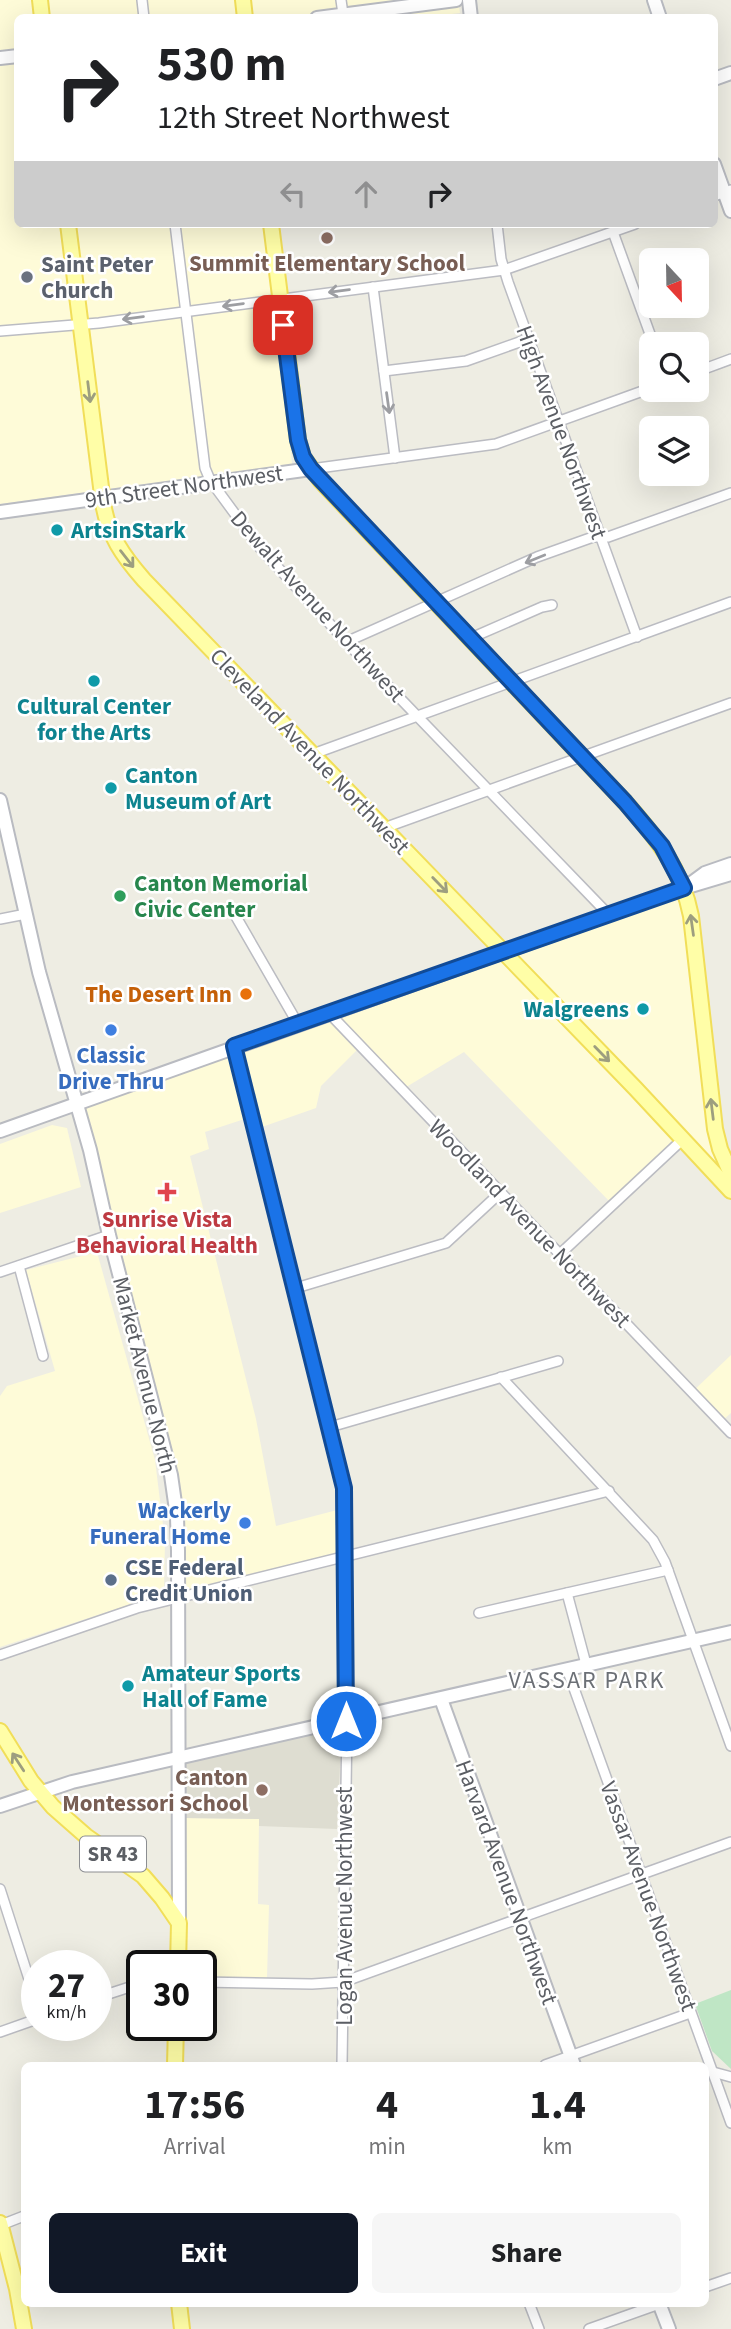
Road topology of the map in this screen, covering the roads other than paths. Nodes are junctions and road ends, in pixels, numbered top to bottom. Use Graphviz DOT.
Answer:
graph roads {
  1 [pos="341,0"];
  2 [pos="456,0"];
  3 [pos="343,14"];
  4 [pos="723,192"];
  5 [pos="731,211"];
  6 [pos="68,228"];
  7 [pos="176,228"];
  8 [pos="271,228"];
  9 [pos="498,228"];
  10 [pos="624,228"];
  11 [pos="613,232"];
  12 [pos="503,270"];
  13 [pos="373,287"];
  14 [pos="280,299"];
  15 [pos="186,311"];
  16 [pos="80,324"];
  17 [pos="0,331"];
  18 [pos="649,332"];
  19 [pos="528,339"];
  20 [pos="731,359"];
  21 [pos="709,367"];
  22 [pos="384,371"];
  23 [pos="639,392"];
  24 [pos="558,422"];
  25 [pos="395,458"];
  26 [pos="311,469"];
  27 [pos="213,484"];
  28 [pos="731,493"];
  29 [pos="102,497"];
  30 [pos="0,512"];
  31 [pos="600,537"];
  32 [pos="436,601"];
  33 [pos="731,602"];
  34 [pos="552,605"];
  35 [pos="637,637"];
  36 [pos="471,638"];
  37 [pos="346,642"];
  38 [pos="512,682"];
  39 [pos="731,703"];
  40 [pos="417,717"];
  41 [pos="313,754"];
  42 [pos="582,756"];
  43 [pos="488,790"];
  44 [pos="0,800"];
  45 [pos="384,828"];
  46 [pos="731,864"];
  47 [pos="731,874"];
  48 [pos="684,888"];
  49 [pos="26,914"];
  50 [pos="234,915"];
  51 [pos="609,915"];
  52 [pos="0,919"];
  53 [pos="504,951"];
  54 [pos="329,1013"];
  55 [pos="298,1024"];
  56 [pos="234,1046"];
  57 [pos="76,1102"];
  58 [pos="0,1131"];
  59 [pos="682,1140"];
  60 [pos="726,1151"];
  61 [pos="731,1174"];
  62 [pos="731,1191"];
  63 [pos="500,1193"];
  64 [pos="109,1235"];
  65 [pos="561,1254"];
  66 [pos="19,1266"];
  67 [pos="0,1272"];
  68 [pos="296,1289"];
  69 [pos="43,1356"];
  70 [pos="558,1361"];
  71 [pos="501,1377"];
  72 [pos="330,1427"];
  73 [pos="731,1433"];
  74 [pos="608,1491"];
  75 [pos="346,1557"];
  76 [pos="668,1570"];
  77 [pos="567,1593"];
  78 [pos="178,1597"];
  79 [pos="479,1613"];
  80 [pos="731,1632"];
  81 [pos="692,1640"];
  82 [pos="0,1655"];
  83 [pos="586,1664"];
  84 [pos="567,1669"];
  85 [pos="441,1699"];
  86 [pos="346,1721"];
  87 [pos="0,1731"];
  88 [pos="731,1746"];
  89 [pos="178,1759"];
  90 [pos="39,1792"];
  91 [pos="0,1806"];
  92 [pos="731,1842"];
  93 [pos="641,1874"];
  94 [pos="0,1889"];
  95 [pos="520,1918"];
  96 [pos="179,1923"];
  97 [pos="178,1950"];
  98 [pos="21,1954"];
  99 [pos="217,1982"];
  100 [pos="343,1982"];
  101 [pos="690,2012"];
  102 [pos="21,2025"];
  103 [pos="0,2032"];
  104 [pos="176,2041"];
  105 [pos="572,2061"];
  106 [pos="175,2062"];
  107 [pos="342,2062"];
  108 [pos="713,2072"];
  109 [pos="731,2077"];
  110 [pos="731,2123"];
  111 [pos="21,2217"];
  112 [pos="0,2224"];
  113 [pos="731,2278"];
  114 [pos="709,2286"];
  115 [pos="179,2307"];
  116 [pos="531,2307"];
  117 [pos="649,2307"];
  118 [pos="661,2307"];
  119 [pos="24,2329"];
  120 [pos="182,2329"];
  121 [pos="539,2329"];
  122 [pos="589,2329"];
  123 [pos="669,2329"];
  1 -- 3 [label="street"];
  2 -- 3 [label="street"];
  4 -- 5 [label="street"];
  6 -- 16 [label="main road, Cleveland Avenue Northwest"];
  7 -- 15 [label="street, Dewalt Avenue Northwest"];
  8 -- 14 [label="main road"];
  9 -- 12 [label="street, High Avenue Northwest"];
  10 -- 11 [label="street"];
  11 -- 12 [label="street"];
  11 -- 18 [label="street"];
  12 -- 13 [label="street"];
  12 -- 19 [label="street, High Avenue Northwest"];
  13 -- 14 [label="street, one-way"];
  13 -- 22 [label="street"];
  14 -- 15 [label="street, one-way"];
  14 -- 26 [label="main road"];
  15 -- 16 [label="street, one-way"];
  15 -- 27 [label="street, Dewalt Avenue Northwest"];
  16 -- 17 [label="street"];
  16 -- 29 [label="main road, Cleveland Avenue Northwest, one-way"];
  19 -- 22 [label="street"];
  19 -- 24 [label="street, High Avenue Northwest"];
  20 -- 21 [label="street"];
  22 -- 25 [label="street, one-way"];
  23 -- 24 [label="street, 9th Street Northwest"];
  24 -- 25 [label="street, 9th Street Northwest"];
  24 -- 31 [label="street, High Avenue Northwest"];
  25 -- 26 [label="street, 9th Street Northwest"];
  26 -- 27 [label="street, 9th Street Northwest"];
  26 -- 32 [label="main road"];
  27 -- 29 [label="street, 9th Street Northwest"];
  27 -- 37 [label="street, Dewalt Avenue Northwest"];
  28 -- 31 [label="street"];
  29 -- 30 [label="street, 9th Street Northwest"];
  29 -- 41 [label="main road, Cleveland Avenue Northwest, one-way"];
  31 -- 32 [label="street, one-way"];
  31 -- 35 [label="street, High Avenue Northwest"];
  32 -- 36 [label="main road"];
  32 -- 37 [label="street"];
  33 -- 35 [label="street"];
  34 -- 36 [label="street"];
  35 -- 38 [label="street"];
  36 -- 38 [label="main road"];
  37 -- 40 [label="street, Dewalt Avenue Northwest"];
  38 -- 40 [label="street"];
  38 -- 42 [label="main road"];
  39 -- 42 [label="street"];
  40 -- 41 [label="street"];
  40 -- 43 [label="street, Dewalt Avenue Northwest"];
  41 -- 45 [label="main road, Cleveland Avenue Northwest"];
  42 -- 43 [label="street"];
  42 -- 48 [label="main road"];
  43 -- 45 [label="street"];
  43 -- 51 [label="street, Dewalt Avenue Northwest"];
  44 -- 49 [label="street, Market Avenue North"];
  45 -- 53 [label="main road, Cleveland Avenue Northwest, one-way"];
  46 -- 48 [label="street"];
  47 -- 48 [label="street"];
  48 -- 51 [label="street"];
  60 -- 48 [label="main road, one-way"];
  49 -- 52 [label="street"];
  49 -- 57 [label="street, Market Avenue North"];
  50 -- 55 [label="street"];
  51 -- 53 [label="street"];
  53 -- 54 [label="street"];
  53 -- 59 [label="main road, Cleveland Avenue Northwest, one-way"];
  54 -- 55 [label="street"];
  54 -- 63 [label="street, Woodland Avenue Northwest"];
  55 -- 56 [label="street"];
  56 -- 57 [label="street"];
  56 -- 68 [label="street, Logan Avenue Northwest"];
  57 -- 58 [label="street"];
  57 -- 64 [label="street, Market Avenue North"];
  59 -- 62 [label="main road, Cleveland Avenue Northwest"];
  59 -- 65 [label="street"];
  60 -- 61 [label="main road"];
  63 -- 65 [label="street, Woodland Avenue Northwest"];
  63 -- 68 [label="street"];
  64 -- 66 [label="street"];
  64 -- 78 [label="street, Market Avenue North"];
  65 -- 73 [label="street, Woodland Avenue Northwest"];
  66 -- 67 [label="street"];
  66 -- 69 [label="street"];
  68 -- 72 [label="street, Logan Avenue Northwest"];
  70 -- 71 [label="street"];
  71 -- 72 [label="street"];
  71 -- 74 [label="street"];
  72 -- 75 [label="street, Logan Avenue Northwest"];
  74 -- 75 [label="street"];
  74 -- 76 [label="street"];
  75 -- 78 [label="street"];
  75 -- 86 [label="street, Logan Avenue Northwest"];
  76 -- 77 [label="street"];
  76 -- 81 [label="street"];
  77 -- 79 [label="street"];
  77 -- 83 [label="street"];
  78 -- 82 [label="street"];
  78 -- 89 [label="street, Market Avenue North"];
  80 -- 81 [label="street"];
  81 -- 83 [label="street"];
  81 -- 88 [label="street"];
  83 -- 84 [label="street"];
  84 -- 85 [label="street"];
  84 -- 93 [label="street, Vassar Avenue Northwest"];
  85 -- 86 [label="street"];
  85 -- 95 [label="street, Harvard Avenue Northwest"];
  86 -- 89 [label="street"];
  86 -- 100 [label="street, Logan Avenue Northwest"];
  90 -- 87 [label="main road, SR 43, one-way"];
  89 -- 90 [label="street"];
  89 -- 96 [label="street, Market Avenue North"];
  90 -- 91 [label="street"];
  90 -- 96 [label="main road, SR 43"];
  92 -- 93 [label="street"];
  93 -- 95 [label="street"];
  93 -- 101 [label="street, Vassar Avenue Northwest"];
  94 -- 98 [label="street"];
  95 -- 100 [label="street"];
  95 -- 105 [label="street, Harvard Avenue Northwest"];
  96 -- 97 [label="main road, Market Avenue North"];
  99 -- 100 [label="street"];
  100 -- 107 [label="street, Logan Avenue Northwest"];
  101 -- 105 [label="street"];
  101 -- 108 [label="street, Vassar Avenue Northwest"];
  102 -- 103 [label="street"];
  104 -- 106 [label="main road"];
  108 -- 109 [label="street"];
  108 -- 110 [label="street, Vassar Avenue Northwest"];
  111 -- 112 [label="street"];
  112 -- 119 [label="main road"];
  113 -- 114 [label="street"];
  115 -- 120 [label="main road"];
  116 -- 121 [label="street"];
  117 -- 122 [label="street"];
  118 -- 123 [label="street"];
}
